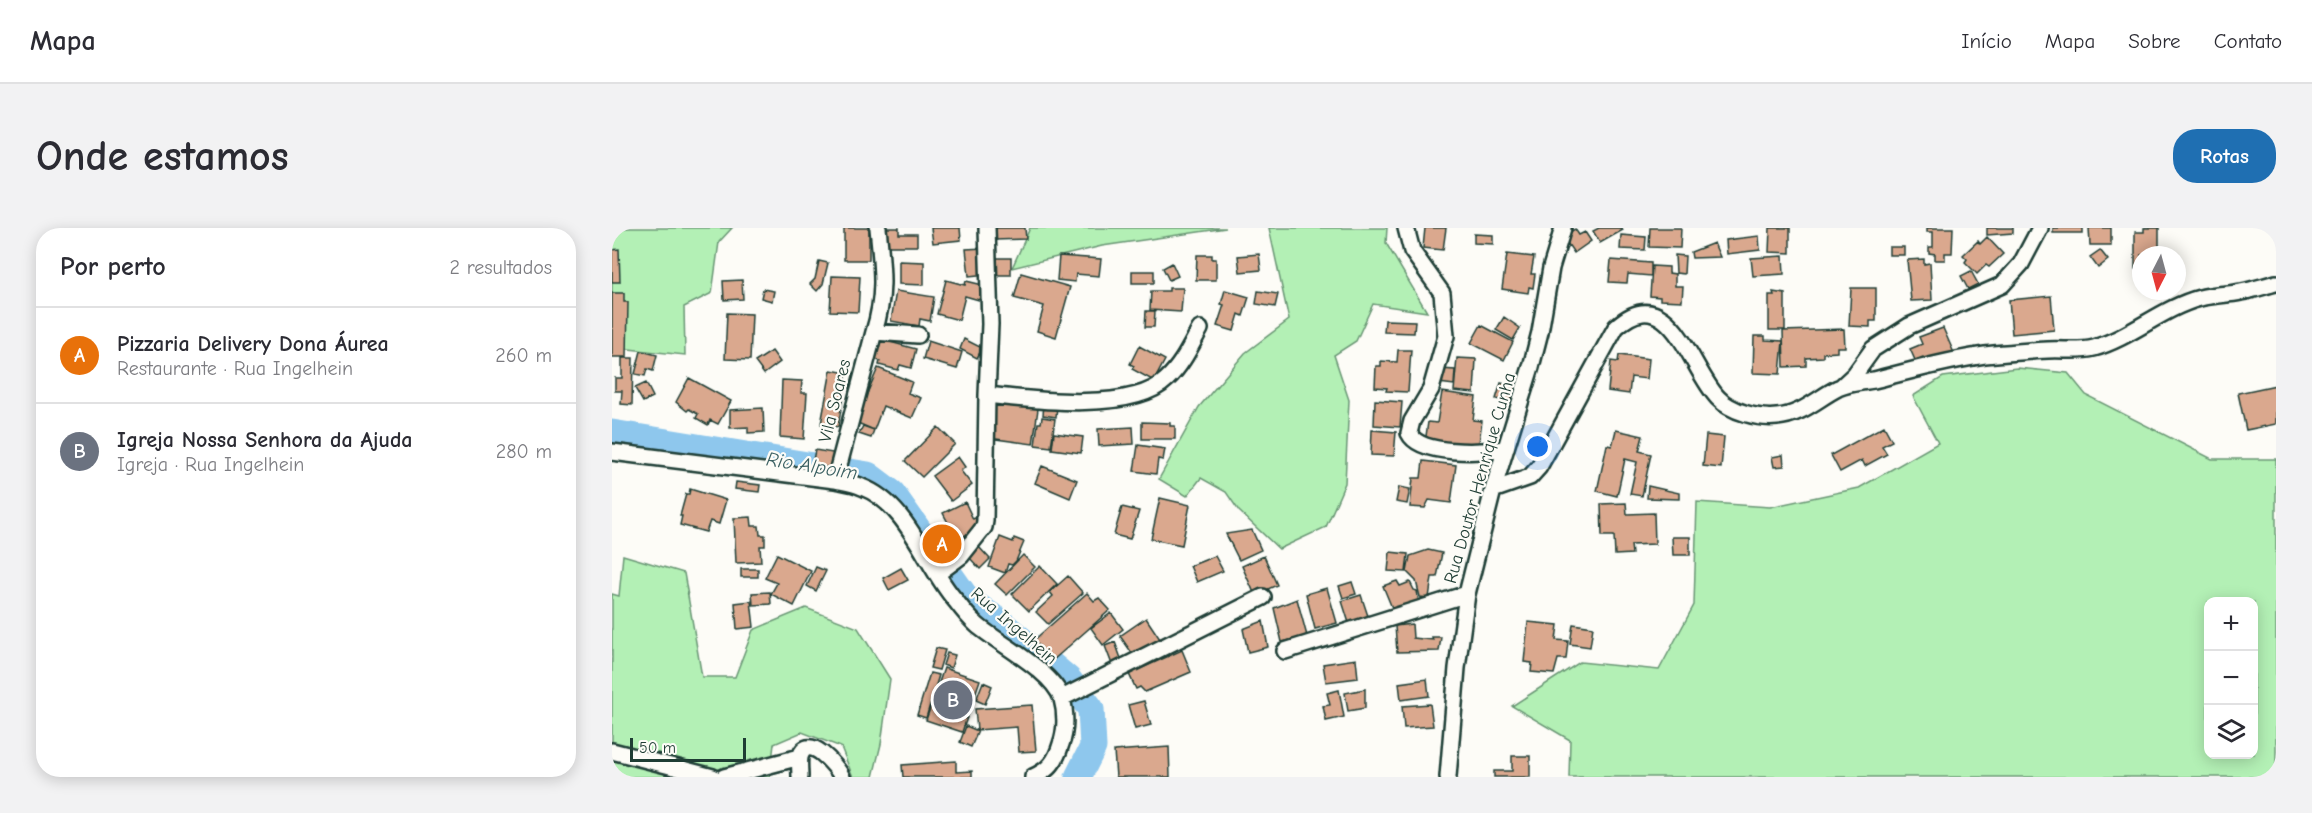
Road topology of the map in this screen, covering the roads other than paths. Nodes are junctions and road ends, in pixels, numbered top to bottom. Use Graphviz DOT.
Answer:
graph roads {
  1 [pos="878,228"];
  2 [pos="987,228"];
  3 [pos="1406,228"];
  4 [pos="1563,228"];
  5 [pos="2040,228"];
  6 [pos="2276,283"];
  7 [pos="1200,329"];
  8 [pos="874,332"];
  9 [pos="918,335"];
  10 [pos="1839,388"];
  11 [pos="987,395"];
  12 [pos="1506,449"];
  13 [pos="612,452"];
  14 [pos="836,480"];
  15 [pos="1493,490"];
  16 [pos="938,574"];
  17 [pos="1467,594"];
  18 [pos="1263,597"];
  19 [pos="1285,651"];
  20 [pos="1062,698"];
  21 [pos="612,751"];
  22 [pos="800,757"];
  23 [pos="714,777"];
  24 [pos="724,777"];
  25 [pos="800,777"];
  26 [pos="842,777"];
  27 [pos="1033,777"];
  28 [pos="1448,777"];
  1 -- 8 [label="street, Vila Soares"];
  2 -- 11 [label="street"];
  3 -- 12 [label="street"];
  4 -- 12 [label="street, Rua Doutor Henrique Cunha"];
  5 -- 10 [label="street"];
  6 -- 10 [label="street"];
  7 -- 11 [label="street"];
  8 -- 9 [label="street"];
  8 -- 14 [label="street, Vila Soares"];
  10 -- 15 [label="street"];
  11 -- 16 [label="street"];
  12 -- 15 [label="street, Rua Doutor Henrique Cunha"];
  13 -- 14 [label="street, Rua Ingelhein"];
  14 -- 16 [label="street, Rua Ingelhein"];
  15 -- 17 [label="street, Rua Doutor Henrique Cunha"];
  16 -- 20 [label="street, Rua Ingelhein"];
  17 -- 19 [label="street"];
  17 -- 28 [label="street, Rua Doutor Henrique Cunha"];
  18 -- 20 [label="street"];
  20 -- 27 [label="street"];
  21 -- 23 [label="street"];
  22 -- 24 [label="street"];
  22 -- 25 [label="street"];
  22 -- 26 [label="street"];
}
